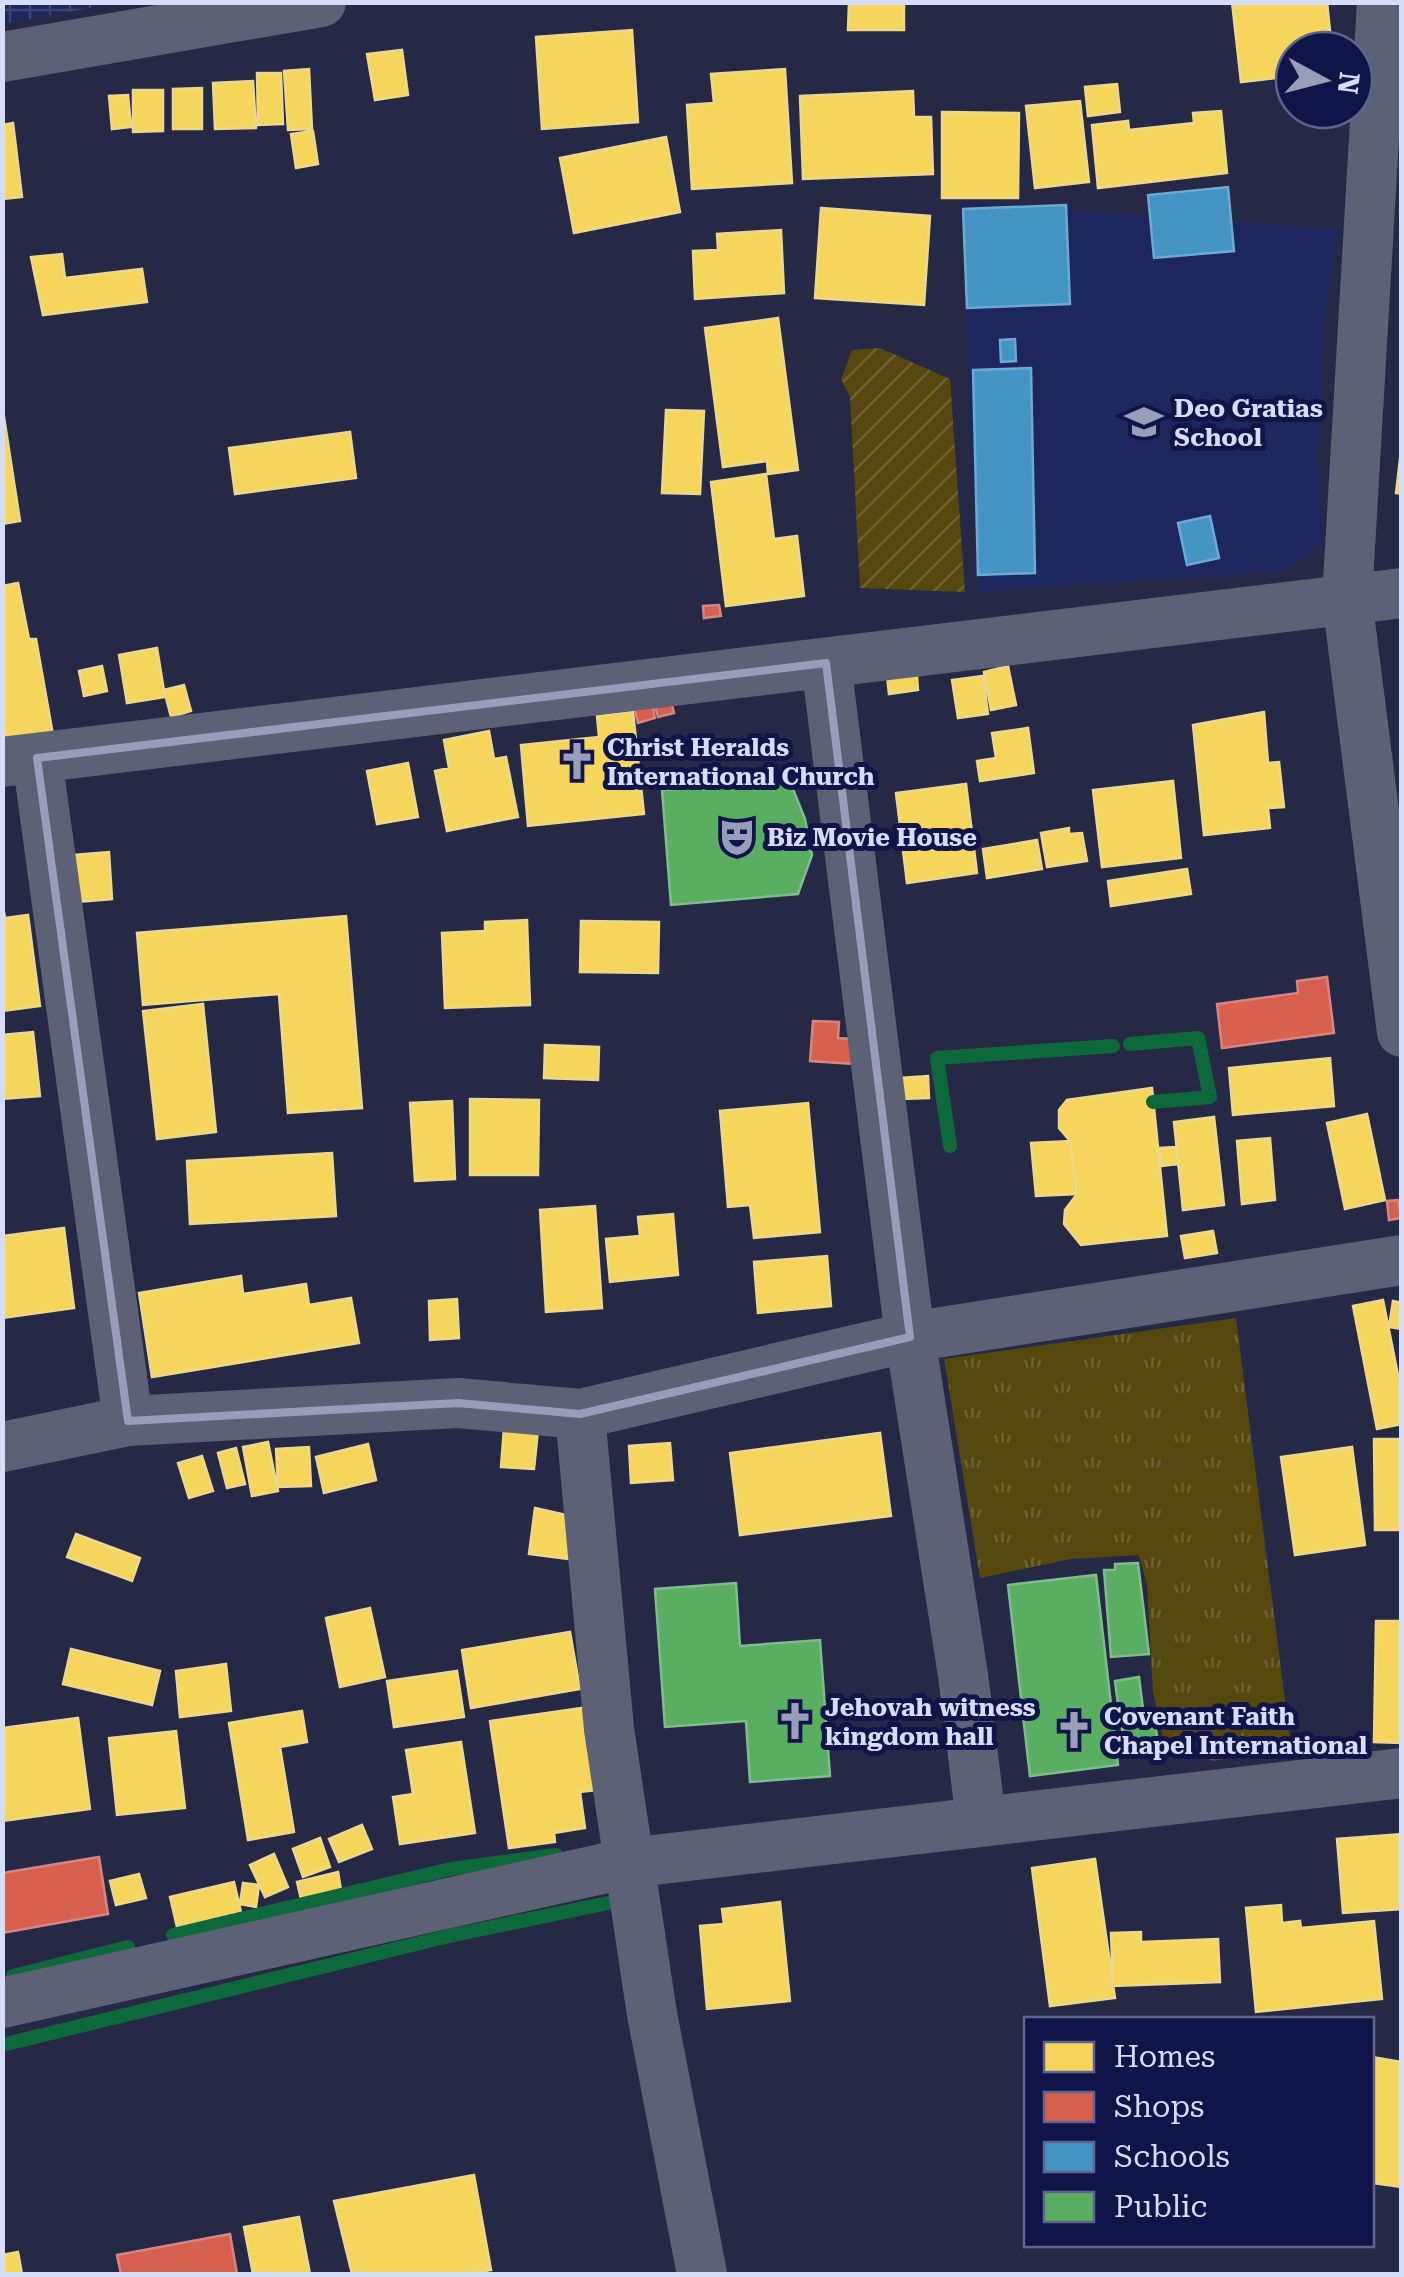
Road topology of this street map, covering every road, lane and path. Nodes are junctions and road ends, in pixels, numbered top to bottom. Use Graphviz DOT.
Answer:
graph roads {
  1 [pos="321,2"];
  2 [pos="1382,2"];
  3 [pos="2,57"];
  4 [pos="1402,592"];
  5 [pos="1347,599"];
  6 [pos="826,662"];
  7 [pos="20,760"];
  8 [pos="1402,1032"];
  9 [pos="1402,1260"];
  10 [pos="910,1337"];
  11 [pos="580,1414"];
  12 [pos="128,1421"];
  13 [pos="2,1447"];
  14 [pos="1402,1773"];
  15 [pos="989,1821"];
  16 [pos="628,1863"];
  17 [pos="2,2003"];
  18 [pos="702,2274"];
  1 -- 3 [label="street"];
  2 -- 5 [label="street"];
  4 -- 5 [label="street"];
  5 -- 6 [label="street"];
  5 -- 8 [label="street"];
  6 -- 7 [label="street"];
  6 -- 10 [label="street"];
  7 -- 12 [label="street"];
  9 -- 10 [label="street"];
  10 -- 11 [label="street"];
  10 -- 15 [label="street"];
  11 -- 12 [label="street"];
  11 -- 16 [label="street"];
  12 -- 13 [label="street"];
  14 -- 15 [label="street"];
  15 -- 16 [label="street"];
  16 -- 17 [label="street"];
  16 -- 18 [label="street"];
}
